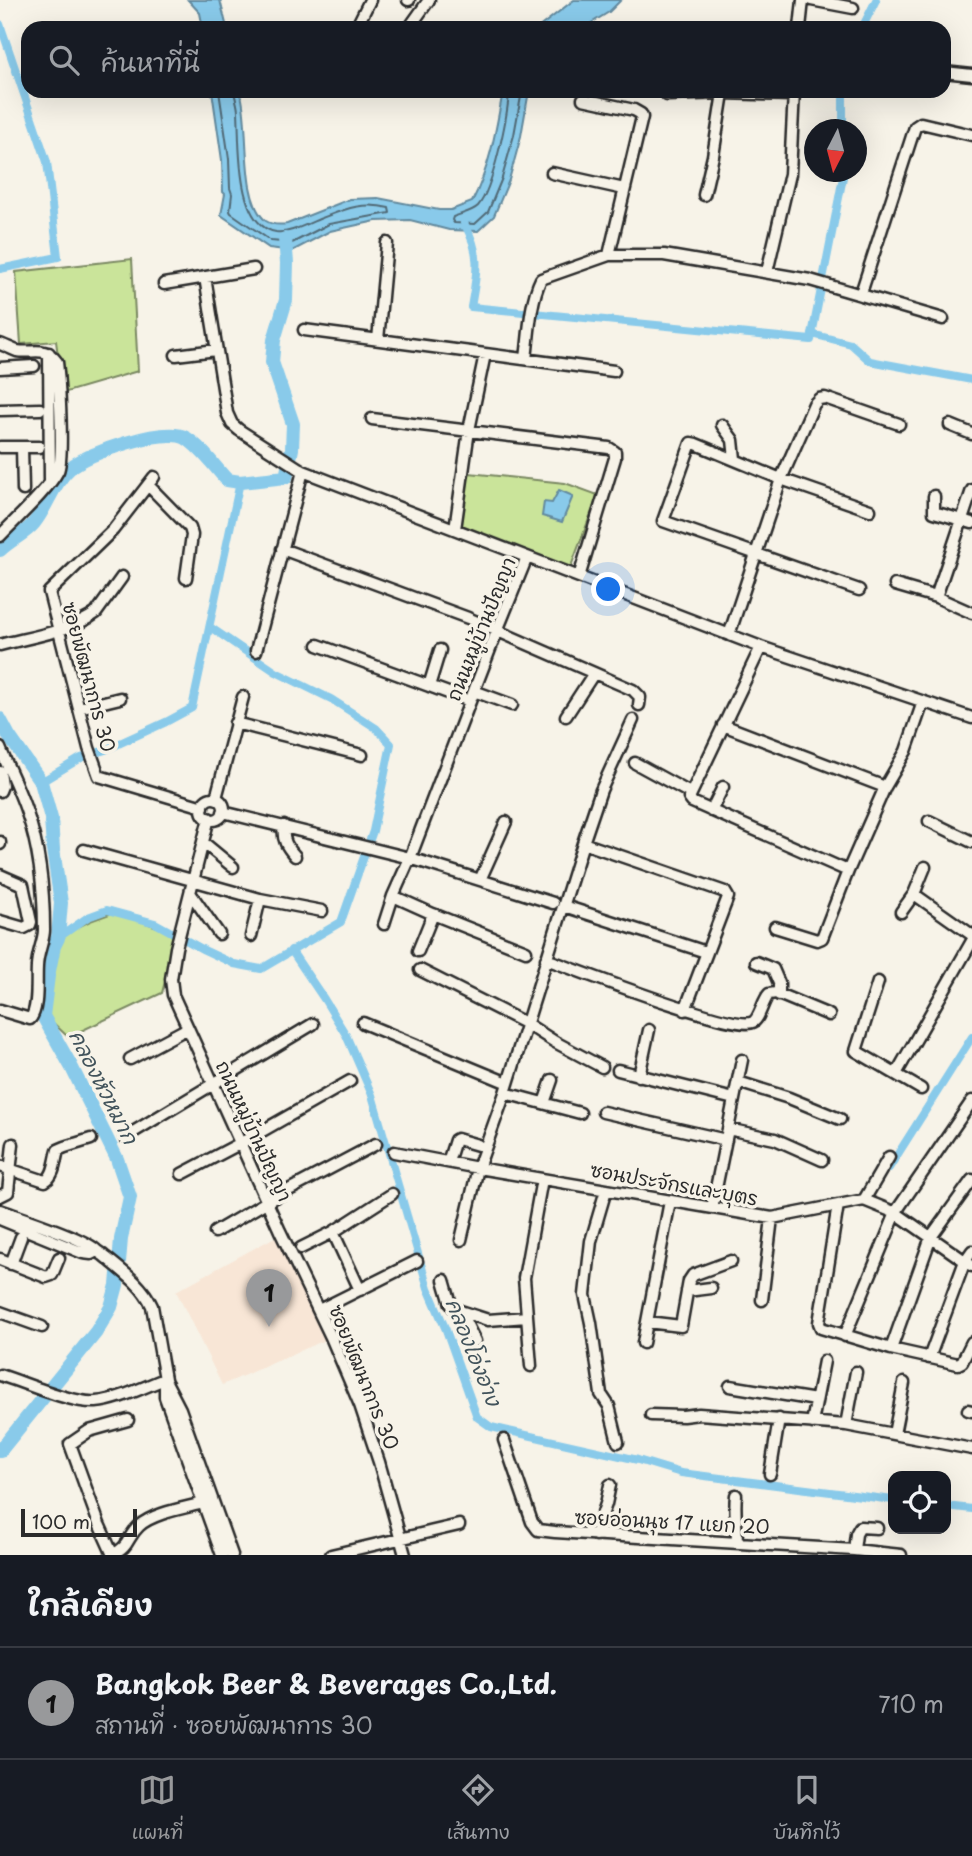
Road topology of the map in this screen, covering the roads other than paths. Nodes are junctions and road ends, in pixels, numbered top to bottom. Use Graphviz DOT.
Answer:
graph roads {
  1 [pos="370,0"];
  2 [pos="429,0"];
  3 [pos="803,0"];
  4 [pos="811,0"];
  5 [pos="853,8"];
  6 [pos="360,21"];
  7 [pos="414,21"];
  8 [pos="801,21"];
  9 [pos="951,73"];
  10 [pos="972,75"];
  11 [pos="722,98"];
  12 [pos="794,98"];
  13 [pos="583,99"];
  14 [pos="972,135"];
  15 [pos="552,173"];
  16 [pos="624,189"];
  17 [pos="704,195"];
  18 [pos="387,243"];
  19 [pos="609,255"];
  20 [pos="254,269"];
  21 [pos="767,272"];
  22 [pos="205,277"];
  23 [pos="164,284"];
  24 [pos="861,293"];
  25 [pos="943,319"];
  26 [pos="304,330"];
  27 [pos="378,340"];
  28 [pos="0,344"];
  29 [pos="216,350"];
  30 [pos="485,354"];
  31 [pos="176,355"];
  32 [pos="526,359"];
  33 [pos="34,366"];
  34 [pos="0,368"];
  35 [pos="614,371"];
  36 [pos="40,409"];
  37 [pos="0,410"];
  38 [pos="372,419"];
  39 [pos="899,424"];
  40 [pos="722,425"];
  41 [pos="950,425"];
  42 [pos="469,430"];
  43 [pos="972,434"];
  44 [pos="0,447"];
  45 [pos="22,447"];
  46 [pos="39,447"];
  47 [pos="735,459"];
  48 [pos="299,468"];
  49 [pos="781,479"];
  50 [pos="23,490"];
  51 [pos="972,490"];
  52 [pos="934,496"];
  53 [pos="870,510"];
  54 [pos="967,521"];
  55 [pos="455,529"];
  56 [pos="0,536"];
  57 [pos="282,549"];
  58 [pos="756,553"];
  59 [pos="527,557"];
  60 [pos="122,576"];
  61 [pos="579,577"];
  62 [pos="186,578"];
  63 [pos="895,585"];
  64 [pos="859,590"];
  65 [pos="936,597"];
  66 [pos="972,613"];
  67 [pos="58,630"];
  68 [pos="497,631"];
  69 [pos="729,635"];
  70 [pos="0,645"];
  71 [pos="318,645"];
  72 [pos="761,647"];
  73 [pos="440,650"];
  74 [pos="256,651"];
  75 [pos="594,673"];
  76 [pos="429,686"];
  77 [pos="472,696"];
  78 [pos="243,697"];
  79 [pos="120,698"];
  80 [pos="923,702"];
  81 [pos="512,705"];
  82 [pos="639,705"];
  83 [pos="79,708"];
  84 [pos="566,716"];
  85 [pos="972,718"];
  86 [pos="633,720"];
  87 [pos="235,723"];
  88 [pos="723,725"];
  89 [pos="0,748"];
  90 [pos="362,755"];
  91 [pos="635,763"];
  92 [pos="0,772"];
  93 [pos="723,787"];
  94 [pos="885,787"];
  95 [pos="0,791"];
  96 [pos="690,793"];
  97 [pos="216,799"];
  98 [pos="202,807"];
  99 [pos="711,811"];
  100 [pos="223,812"];
  101 [pos="209,818"];
  102 [pos="929,821"];
  103 [pos="506,822"];
  104 [pos="284,827"];
  105 [pos="972,842"];
  106 [pos="204,843"];
  107 [pos="583,843"];
  108 [pos="84,850"];
  109 [pos="295,856"];
  110 [pos="410,858"];
  111 [pos="233,867"];
  112 [pos="925,867"];
  113 [pos="848,871"];
  114 [pos="0,876"];
  115 [pos="480,880"];
  116 [pos="194,881"];
  117 [pos="191,894"];
  118 [pos="914,894"];
  119 [pos="393,896"];
  120 [pos="260,899"];
  121 [pos="558,905"];
  122 [pos="322,911"];
  123 [pos="901,912"];
  124 [pos="433,914"];
  125 [pos="0,921"];
  126 [pos="384,923"];
  127 [pos="775,927"];
  128 [pos="219,934"];
  129 [pos="972,935"];
  130 [pos="251,936"];
  131 [pos="972,941"];
  132 [pos="418,951"];
  133 [pos="526,951"];
  134 [pos="706,952"];
  135 [pos="546,959"];
  136 [pos="756,962"];
  137 [pos="420,970"];
  138 [pos="878,982"];
  139 [pos="779,995"];
  140 [pos="0,1010"];
  141 [pos="685,1010"];
  142 [pos="829,1015"];
  143 [pos="363,1023"];
  144 [pos="313,1024"];
  145 [pos="527,1024"];
  146 [pos="188,1028"];
  147 [pos="649,1030"];
  148 [pos="130,1059"];
  149 [pos="742,1059"];
  150 [pos="602,1067"];
  151 [pos="618,1070"];
  152 [pos="895,1074"];
  153 [pos="639,1076"];
  154 [pos="551,1080"];
  155 [pos="350,1081"];
  156 [pos="738,1082"];
  157 [pos="213,1083"];
  158 [pos="507,1088"];
  159 [pos="921,1089"];
  160 [pos="734,1098"];
  161 [pos="972,1101"];
  162 [pos="544,1103"];
  163 [pos="603,1112"];
  164 [pos="580,1113"];
  165 [pos="840,1119"];
  166 [pos="727,1135"];
  167 [pos="125,1137"];
  168 [pos="91,1139"];
  169 [pos="241,1143"];
  170 [pos="13,1144"];
  171 [pos="376,1144"];
  172 [pos="478,1145"];
  173 [pos="394,1152"];
  174 [pos="889,1157"];
  175 [pos="822,1160"];
  176 [pos="448,1162"];
  177 [pos="0,1166"];
  178 [pos="478,1168"];
  179 [pos="11,1170"];
  180 [pos="183,1174"];
  181 [pos="542,1179"];
  182 [pos="972,1180"];
  183 [pos="606,1190"];
  184 [pos="392,1194"];
  185 [pos="0,1196"];
  186 [pos="864,1200"];
  187 [pos="268,1201"];
  188 [pos="670,1201"];
  189 [pos="838,1205"];
  190 [pos="712,1208"];
  191 [pos="0,1210"];
  192 [pos="896,1213"];
  193 [pos="0,1219"];
  194 [pos="772,1219"];
  195 [pos="332,1231"];
  196 [pos="215,1232"];
  197 [pos="21,1237"];
  198 [pos="931,1237"];
  199 [pos="461,1240"];
  200 [pos="301,1248"];
  201 [pos="972,1251"];
  202 [pos="100,1253"];
  203 [pos="292,1255"];
  204 [pos="59,1258"];
  205 [pos="0,1259"];
  206 [pos="417,1261"];
  207 [pos="731,1261"];
  208 [pos="968,1263"];
  209 [pos="11,1264"];
  210 [pos="444,1280"];
  211 [pos="711,1288"];
  212 [pos="360,1290"];
  213 [pos="687,1291"];
  214 [pos="762,1300"];
  215 [pos="318,1311"];
  216 [pos="460,1311"];
  217 [pos="0,1312"];
  218 [pos="527,1317"];
  219 [pos="647,1322"];
  220 [pos="42,1328"];
  221 [pos="845,1336"];
  222 [pos="475,1341"];
  223 [pos="972,1342"];
  224 [pos="643,1343"];
  225 [pos="891,1349"];
  226 [pos="929,1358"];
  227 [pos="824,1361"];
  228 [pos="531,1366"];
  229 [pos="856,1372"];
  230 [pos="0,1375"];
  231 [pos="164,1379"];
  232 [pos="904,1383"];
  233 [pos="730,1386"];
  234 [pos="816,1401"];
  235 [pos="651,1415"];
  236 [pos="779,1419"];
  237 [pos="128,1420"];
  238 [pos="812,1423"];
  239 [pos="846,1426"];
  240 [pos="894,1434"];
  241 [pos="504,1440"];
  242 [pos="618,1442"];
  243 [pos="972,1449"];
  244 [pos="770,1474"];
  245 [pos="610,1485"];
  246 [pos="736,1495"];
  247 [pos="203,1503"];
  248 [pos="459,1525"];
  249 [pos="877,1528"];
  250 [pos="595,1535"];
  251 [pos="401,1538"];
  252 [pos="737,1543"];
  253 [pos="854,1550"];
  254 [pos="813,1551"];
  255 [pos="113,1555"];
  256 [pos="222,1555"];
  257 [pos="232,1555"];
  258 [pos="331,1555"];
  259 [pos="405,1555"];
  260 [pos="895,1555"];
  1 -- 6 [label="street"];
  2 -- 7 [label="street"];
  3 -- 8 [label="street"];
  4 -- 5 [label="street"];
  9 -- 10 [label="street"];
  11 -- 17 [label="street"];
  12 -- 21 [label="street"];
  13 -- 16 [label="street"];
  14 -- 24 [label="street"];
  15 -- 16 [label="street"];
  16 -- 19 [label="street"];
  18 -- 27 [label="street"];
  19 -- 21 [label="street"];
  19 -- 32 [label="street"];
  20 -- 22 [label="street"];
  21 -- 24 [label="street"];
  22 -- 23 [label="street"];
  22 -- 29 [label="street"];
  24 -- 25 [label="street"];
  26 -- 27 [label="street"];
  27 -- 30 [label="street"];
  28 -- 56 [label="street"];
  29 -- 31 [label="street"];
  29 -- 48 [label="street"];
  30 -- 32 [label="street"];
  30 -- 42 [label="street"];
  32 -- 35 [label="street"];
  33 -- 34 [label="street"];
  36 -- 37 [label="street"];
  38 -- 42 [label="street"];
  39 -- 49 [label="street"];
  40 -- 47 [label="street"];
  41 -- 43 [label="street"];
  42 -- 55 [label="street"];
  42 -- 61 [label="street"];
  44 -- 45 [label="street"];
  45 -- 46 [label="street"];
  45 -- 50 [label="street"];
  47 -- 49 [label="street"];
  47 -- 58 [label="street"];
  48 -- 55 [label="street"];
  48 -- 57 [label="street"];
  49 -- 53 [label="street"];
  49 -- 58 [label="street"];
  51 -- 54 [label="street"];
  52 -- 54 [label="street"];
  54 -- 65 [label="street"];
  55 -- 59 [label="street"];
  57 -- 68 [label="street"];
  57 -- 74 [label="street"];
  58 -- 64 [label="street"];
  58 -- 69 [label="street"];
  59 -- 61 [label="street, ถนนหมู่บ้านปัญญา"];
  59 -- 68 [label="street, ถนนหมู่บ้านปัญญา"];
  60 -- 67 [label="street"];
  61 -- 69 [label="street, ถนนหมู่บ้านปัญญา"];
  62 -- 67 [label="street, ซอยพัฒนาการ 30"];
  63 -- 65 [label="street"];
  65 -- 66 [label="street"];
  67 -- 70 [label="street"];
  67 -- 83 [label="street, ซอยพัฒนาการ 30"];
  68 -- 75 [label="street"];
  68 -- 77 [label="street, ถนนหมู่บ้านปัญญา"];
  69 -- 72 [label="street, ถนนหมู่บ้านปัญญา"];
  71 -- 76 [label="street"];
  72 -- 80 [label="street, ถนนหมู่บ้านปัญญา"];
  72 -- 88 [label="street"];
  73 -- 76 [label="street"];
  75 -- 82 [label="street"];
  75 -- 84 [label="street"];
  76 -- 77 [label="street"];
  77 -- 81 [label="street"];
  77 -- 110 [label="street, ถนนหมู่บ้านปัญญา"];
  78 -- 87 [label="street"];
  79 -- 83 [label="street"];
  80 -- 85 [label="street, ถนนหมู่บ้านปัญญา"];
  80 -- 94 [label="street"];
  83 -- 98 [label="street, ซอยพัฒนาการ 30"];
  86 -- 107 [label="street"];
  87 -- 90 [label="street"];
  87 -- 97 [label="street"];
  88 -- 94 [label="street"];
  88 -- 96 [label="street"];
  89 -- 140 [label="street"];
  91 -- 96 [label="street"];
  92 -- 95 [label="street"];
  93 -- 99 [label="street"];
  94 -- 113 [label="street"];
  96 -- 99 [label="street"];
  97 -- 98 [label="street"];
  97 -- 100 [label="street"];
  98 -- 101 [label="street"];
  99 -- 113 [label="street"];
  100 -- 101 [label="street"];
  100 -- 104 [label="street"];
  101 -- 106 [label="street, ถนนหมู่บ้านปัญญา"];
  102 -- 105 [label="street"];
  103 -- 115 [label="street"];
  104 -- 109 [label="street"];
  104 -- 110 [label="street"];
  106 -- 111 [label="street"];
  106 -- 116 [label="street, ถนนหมู่บ้านปัญญา"];
  107 -- 121 [label="street"];
  107 -- 134 [label="street"];
  108 -- 116 [label="street"];
  110 -- 115 [label="street"];
  110 -- 119 [label="street, ถนนหมู่บ้านปัญญา"];
  112 -- 118 [label="street"];
  113 -- 127 [label="street"];
  114 -- 125 [label="street"];
  115 -- 121 [label="street"];
  116 -- 117 [label="street, ถนนหมู่บ้านปัญญา"];
  116 -- 120 [label="street"];
  117 -- 128 [label="street"];
  117 -- 146 [label="street, ถนนหมู่บ้านปัญญา"];
  118 -- 123 [label="street"];
  118 -- 129 [label="street"];
  119 -- 124 [label="street"];
  119 -- 126 [label="street, ถนนหมู่บ้านปัญญา"];
  120 -- 122 [label="street"];
  120 -- 130 [label="street"];
  121 -- 134 [label="street"];
  121 -- 135 [label="street"];
  124 -- 132 [label="street"];
  124 -- 133 [label="street"];
  131 -- 152 [label="street"];
  134 -- 141 [label="street"];
  135 -- 141 [label="street"];
  135 -- 145 [label="street"];
  136 -- 139 [label="street"];
  137 -- 145 [label="street"];
  138 -- 152 [label="street"];
  139 -- 141 [label="street"];
  139 -- 142 [label="street"];
  143 -- 158 [label="street"];
  144 -- 157 [label="street"];
  145 -- 150 [label="street"];
  145 -- 158 [label="street"];
  146 -- 148 [label="street"];
  146 -- 157 [label="street, ถนนหมู่บ้านปัญญา"];
  147 -- 153 [label="street"];
  149 -- 156 [label="street"];
  151 -- 153 [label="street"];
  152 -- 159 [label="street"];
  153 -- 160 [label="street"];
  154 -- 162 [label="street"];
  155 -- 169 [label="street"];
  156 -- 160 [label="street"];
  156 -- 165 [label="street"];
  157 -- 167 [label="street"];
  157 -- 169 [label="street, ถนนหมู่บ้านปัญญา"];
  158 -- 162 [label="street"];
  158 -- 178 [label="street"];
  160 -- 166 [label="street"];
  161 -- 192 [label="street"];
  162 -- 164 [label="street"];
  163 -- 166 [label="street"];
  166 -- 175 [label="street"];
  166 -- 190 [label="street"];
  168 -- 179 [label="street"];
  169 -- 180 [label="street"];
  169 -- 187 [label="street, ถนนหมู่บ้านปัญญา"];
  170 -- 179 [label="street"];
  171 -- 187 [label="street"];
  172 -- 176 [label="street"];
  173 -- 176 [label="street, ซอนประจักรและบุตร"];
  174 -- 186 [label="street"];
  176 -- 178 [label="street, ซอนประจักรและบุตร"];
  177 -- 179 [label="street"];
  178 -- 181 [label="street, ซอนประจักรและบุตร"];
  178 -- 199 [label="street"];
  179 -- 185 [label="street"];
  181 -- 183 [label="street, ซอนประจักรและบุตร"];
  181 -- 218 [label="street"];
  182 -- 198 [label="street"];
  183 -- 188 [label="street, ซอนประจักรและบุตร"];
  183 -- 242 [label="street"];
  184 -- 195 [label="street"];
  186 -- 189 [label="street, ซอนประจักรและบุตร"];
  186 -- 192 [label="street"];
  187 -- 196 [label="street"];
  187 -- 203 [label="street, ถนนหมู่บ้านปัญญา"];
  188 -- 190 [label="street, ซอนประจักรและบุตร"];
  188 -- 219 [label="street"];
  189 -- 194 [label="street, ซอนประจักรและบุตร"];
  189 -- 221 [label="street"];
  190 -- 194 [label="street, ซอนประจักรและบุตร"];
  191 -- 202 [label="street"];
  192 -- 198 [label="street"];
  192 -- 221 [label="street"];
  193 -- 202 [label="street"];
  194 -- 214 [label="street"];
  195 -- 200 [label="street"];
  195 -- 212 [label="street"];
  197 -- 209 [label="street"];
  198 -- 208 [label="street"];
  198 -- 225 [label="street"];
  201 -- 208 [label="street"];
  202 -- 231 [label="street"];
  203 -- 215 [label="street, ซอยพัฒนาการ 30"];
  204 -- 209 [label="street"];
  205 -- 209 [label="street"];
  206 -- 212 [label="street"];
  207 -- 213 [label="street"];
  208 -- 226 [label="street"];
  210 -- 216 [label="street"];
  211 -- 213 [label="street"];
  212 -- 215 [label="street"];
  213 -- 219 [label="street"];
  215 -- 251 [label="street, ซอยพัฒนาการ 30"];
  216 -- 218 [label="street"];
  216 -- 222 [label="street"];
  217 -- 220 [label="street"];
  218 -- 228 [label="street"];
  219 -- 224 [label="street"];
  221 -- 225 [label="street"];
  223 -- 226 [label="street"];
  225 -- 226 [label="street"];
  227 -- 234 [label="street"];
  229 -- 239 [label="street"];
  230 -- 231 [label="street"];
  231 -- 247 [label="street"];
  231 -- 257 [label="street"];
  232 -- 240 [label="street"];
  233 -- 234 [label="street"];
  234 -- 238 [label="street"];
  235 -- 236 [label="street"];
  236 -- 238 [label="street"];
  236 -- 244 [label="street"];
  237 -- 255 [label="street"];
  238 -- 239 [label="street"];
  239 -- 240 [label="street"];
  240 -- 243 [label="street"];
  241 -- 250 [label="street, ซอยอ่อนนุช 17 แยก 20"];
  245 -- 250 [label="street"];
  246 -- 252 [label="street"];
  247 -- 255 [label="street"];
  247 -- 256 [label="street"];
  248 -- 251 [label="street"];
  249 -- 253 [label="street"];
  250 -- 252 [label="street, ซอยอ่อนนุช 17 แยก 20"];
  251 -- 258 [label="street"];
  251 -- 259 [label="street, ซอยพัฒนาการ 30"];
  252 -- 254 [label="street, ซอยอ่อนนุช 17 แยก 20"];
  253 -- 254 [label="street, ซอยอ่อนนุช 17 แยก 20"];
  253 -- 260 [label="street, ซอยอ่อนนุช 17 แยก 20"];
}
